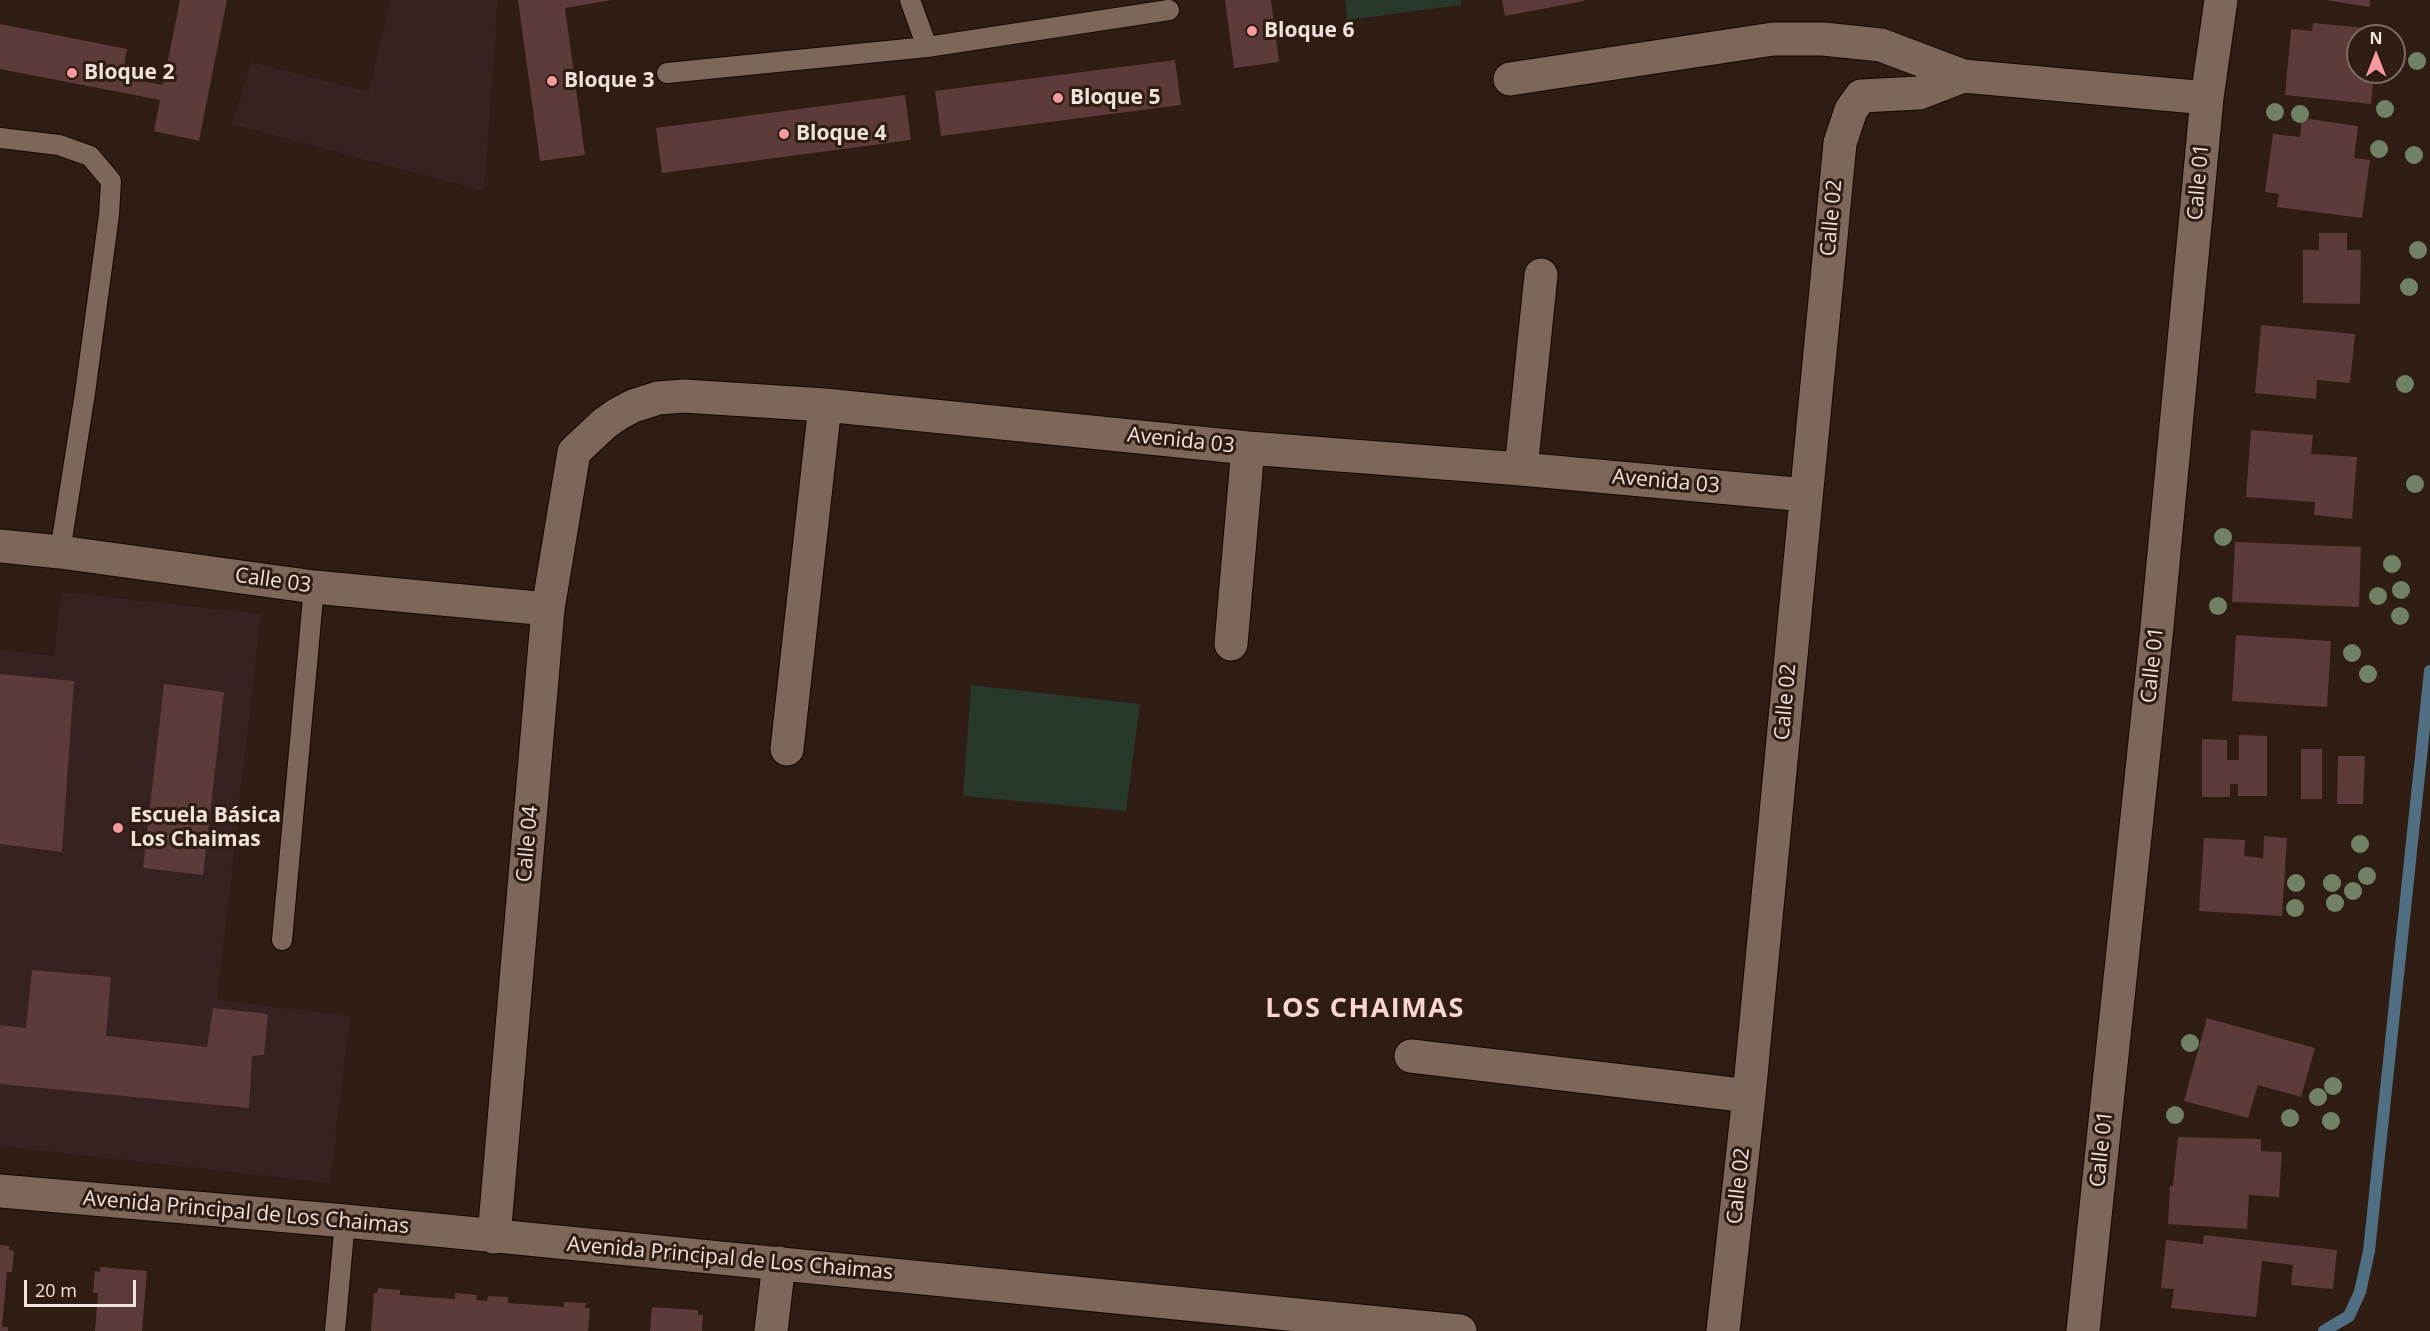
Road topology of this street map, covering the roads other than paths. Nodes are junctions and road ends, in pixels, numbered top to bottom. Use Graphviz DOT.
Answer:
graph roads {
  1 [pos="910,0"];
  2 [pos="2221,0"];
  3 [pos="1169,10"];
  4 [pos="927,47"];
  5 [pos="667,73"];
  6 [pos="1963,76"];
  7 [pos="1510,79"];
  8 [pos="2207,98"];
  9 [pos="0,138"];
  10 [pos="1541,275"];
  11 [pos="825,405"];
  12 [pos="1248,448"];
  13 [pos="574,452"];
  14 [pos="1521,469"];
  15 [pos="1806,495"];
  16 [pos="0,546"];
  17 [pos="60,552"];
  18 [pos="314,587"];
  19 [pos="548,609"];
  20 [pos="1231,644"];
  21 [pos="787,749"];
  22 [pos="282,940"];
  23 [pos="1411,1056"];
  24 [pos="1749,1096"];
  25 [pos="0,1191"];
  26 [pos="345,1221"];
  27 [pos="495,1237"];
  28 [pos="779,1263"];
  29 [pos="1268,1321"];
  30 [pos="335,1331"];
  31 [pos="771,1331"];
  32 [pos="1460,1331"];
  33 [pos="1723,1331"];
  34 [pos="2083,1331"];
  1 -- 4 [label="lane"];
  2 -- 8 [label="street, Calle 01"];
  3 -- 4 [label="lane"];
  4 -- 5 [label="lane"];
  6 -- 7 [label="street"];
  6 -- 8 [label="street"];
  6 -- 15 [label="street, Calle 02"];
  8 -- 34 [label="street, Calle 01"];
  9 -- 17 [label="lane"];
  10 -- 14 [label="street"];
  11 -- 12 [label="street, Avenida 03"];
  11 -- 13 [label="street, Avenida 03"];
  11 -- 21 [label="street"];
  12 -- 14 [label="street, Avenida 03"];
  12 -- 20 [label="street"];
  13 -- 19 [label="street, Calle 04"];
  14 -- 15 [label="street, Avenida 03"];
  15 -- 24 [label="street, Calle 02"];
  16 -- 17 [label="street, Calle 03"];
  17 -- 18 [label="street, Calle 03"];
  18 -- 19 [label="street, Calle 03"];
  18 -- 22 [label="lane"];
  19 -- 27 [label="street, Calle 04"];
  23 -- 24 [label="street"];
  24 -- 33 [label="street, Calle 02"];
  25 -- 26 [label="street, Avenida Principal de Los Chaimas"];
  26 -- 27 [label="street, Avenida Principal de Los Chaimas"];
  26 -- 30 [label="lane"];
  27 -- 28 [label="street, Avenida Principal de Los Chaimas"];
  28 -- 29 [label="street, Avenida Principal de Los Chaimas"];
  28 -- 31 [label="street"];
  29 -- 32 [label="street, Avenida Principal de Los Chaimas"];
}
